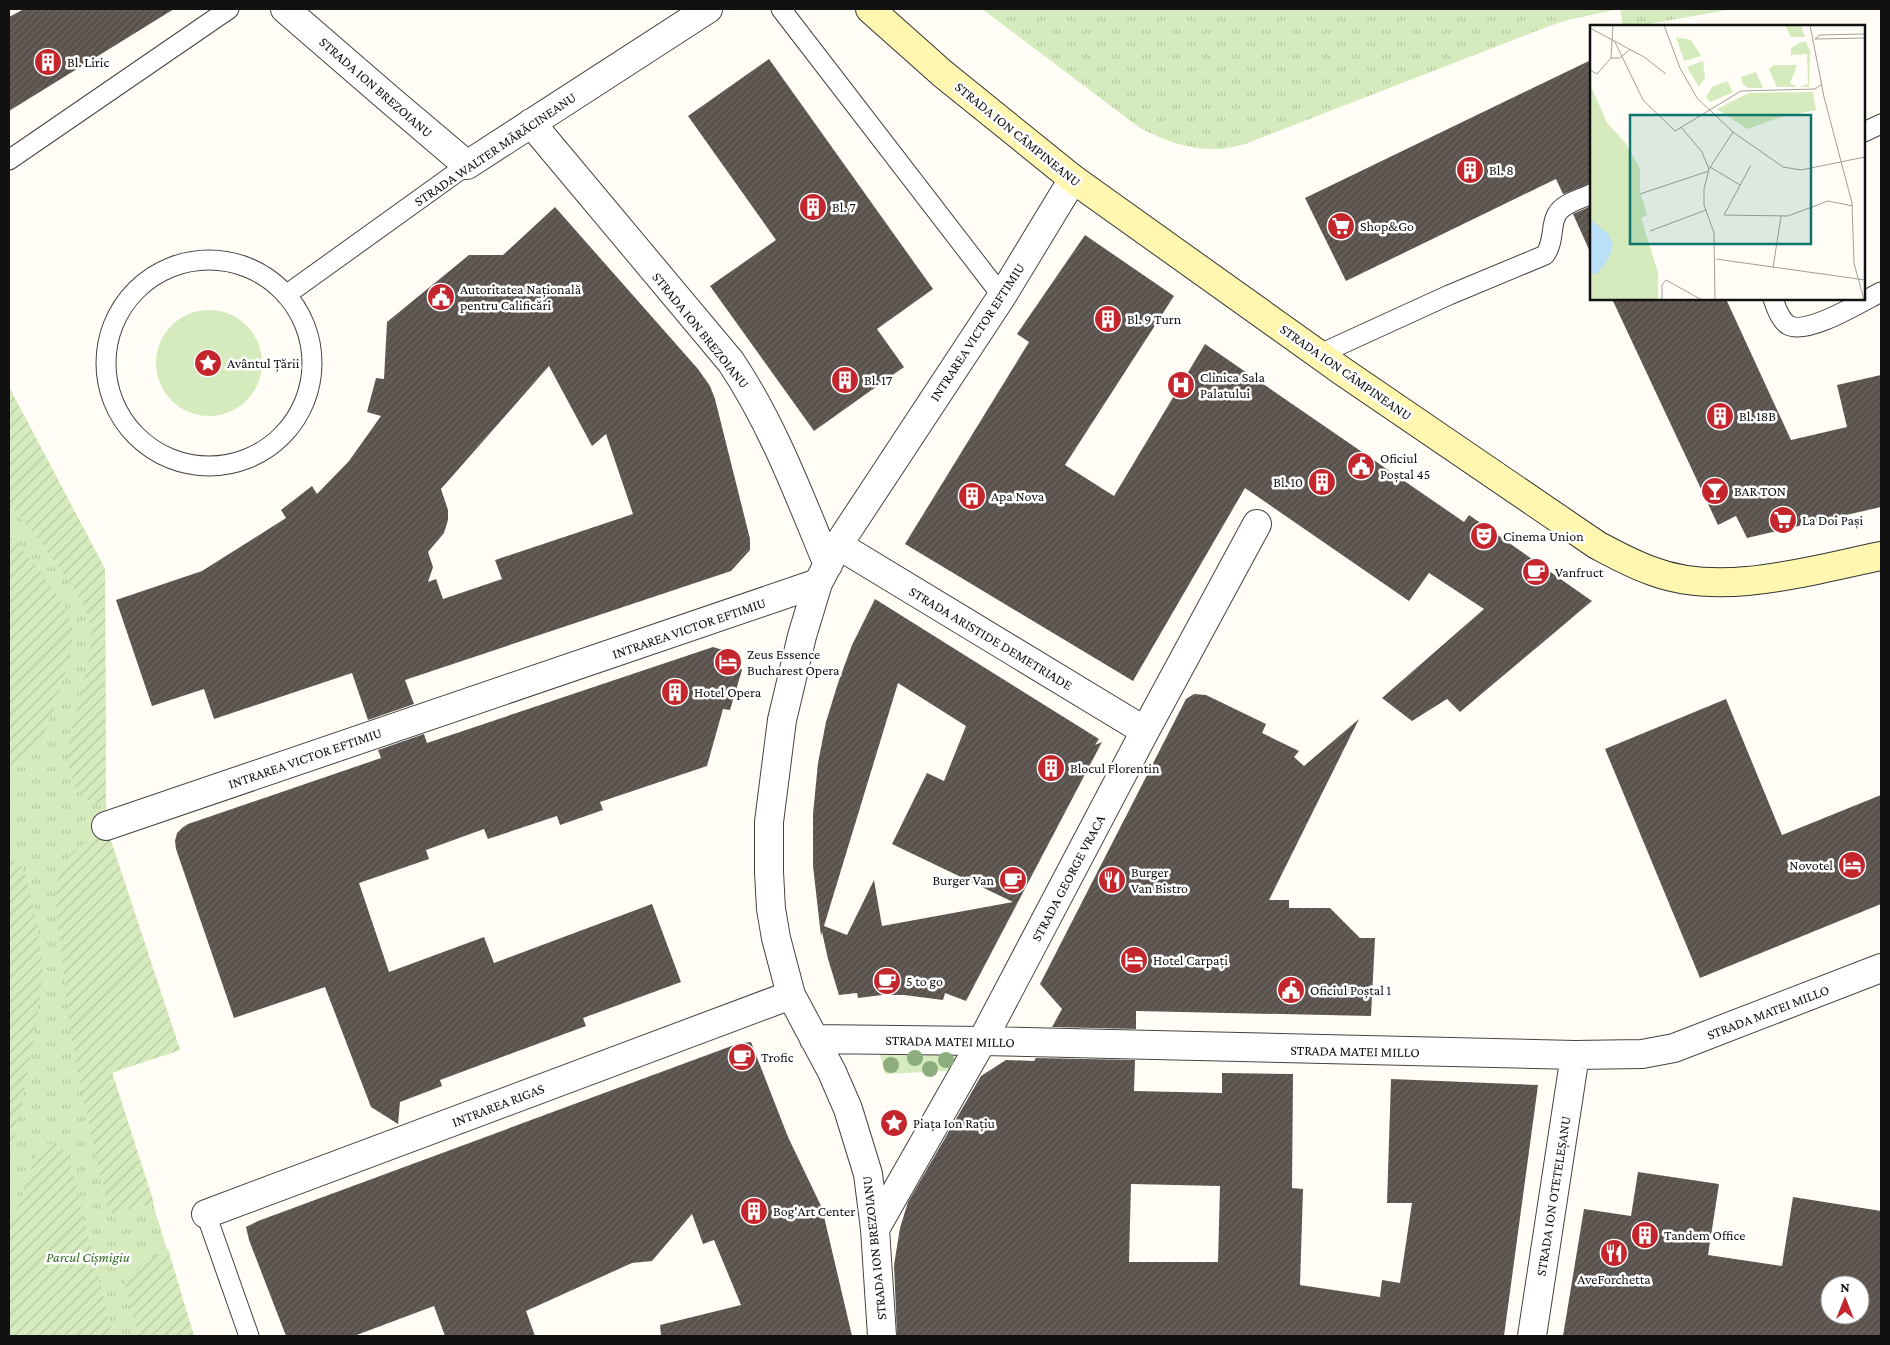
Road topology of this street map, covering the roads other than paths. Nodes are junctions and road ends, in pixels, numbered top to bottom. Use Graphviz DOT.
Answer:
graph roads {
  1 [pos="229,9"];
  2 [pos="285,9"];
  3 [pos="708,9"];
  4 [pos="781,9"];
  5 [pos="870,9"];
  6 [pos="531,123"];
  7 [pos="1881,124"];
  8 [pos="1865,132"];
  9 [pos="9,160"];
  10 [pos="467,165"];
  11 [pos="1073,179"];
  12 [pos="1590,194"];
  13 [pos="1881,292"];
  14 [pos="286,295"];
  15 [pos="1002,296"];
  16 [pos="1773,300"];
  17 [pos="1865,300"];
  18 [pos="1865,300"];
  19 [pos="1320,354"];
  20 [pos="1257,524"];
  21 [pos="1881,556"];
  22 [pos="828,565"];
  23 [pos="1144,731"];
  24 [pos="106,826"];
  25 [pos="1881,968"];
  26 [pos="791,995"];
  27 [pos="814,1039"];
  28 [pos="982,1041"];
  29 [pos="1575,1055"];
  30 [pos="206,1214"];
  31 [pos="875,1229"];
  32 [pos="249,1336"];
  33 [pos="882,1336"];
  34 [pos="1532,1336"];
  1 -- 9 [label="lane"];
  2 -- 10 [label="street, STRADA ION BREZOIANU"];
  3 -- 6 [label="street, STRADA WALTER MĂRĂCINEANU"];
  4 -- 15 [label="lane"];
  5 -- 11 [label="street, STRADA ION CÂMPINEANU"];
  6 -- 10 [label="street, STRADA WALTER MĂRĂCINEANU"];
  6 -- 22 [label="street, STRADA ION BREZOIANU"];
  7 -- 8 [label="lane"];
  10 -- 14 [label="lane, STRADA WALTER MĂRĂCINEANU"];
  11 -- 15 [label="street, INTRAREA VICTOR EFTIMIU"];
  11 -- 19 [label="street, STRADA ION CÂMPINEANU"];
  12 -- 19 [label="lane"];
  13 -- 17 [label="lane"];
  14 -- 14 [label="lane"];
  15 -- 22 [label="street, INTRAREA VICTOR EFTIMIU"];
  16 -- 18 [label="lane"];
  19 -- 21 [label="street, STRADA ION CÂMPINEANU"];
  20 -- 23 [label="street, STRADA GEORGE VRACA"];
  22 -- 23 [label="street, STRADA ARISTIDE DEMETRIADE"];
  22 -- 24 [label="street, INTRAREA VICTOR EFTIMIU"];
  22 -- 26 [label="street, STRADA ION BREZOIANU"];
  23 -- 28 [label="street, STRADA GEORGE VRACA"];
  25 -- 29 [label="street, STRADA MATEI MILLO"];
  26 -- 27 [label="street, STRADA ION BREZOIANU"];
  26 -- 30 [label="street, INTRAREA RIGAS"];
  27 -- 28 [label="street, STRADA MATEI MILLO"];
  27 -- 31 [label="street, STRADA ION BREZOIANU"];
  28 -- 29 [label="street, STRADA MATEI MILLO"];
  28 -- 31 [label="street, STRADA GEORGE VRACA"];
  29 -- 34 [label="street, STRADA ION OTETELEȘANU"];
  30 -- 32 [label="lane"];
  31 -- 33 [label="street, STRADA ION BREZOIANU"];
}
